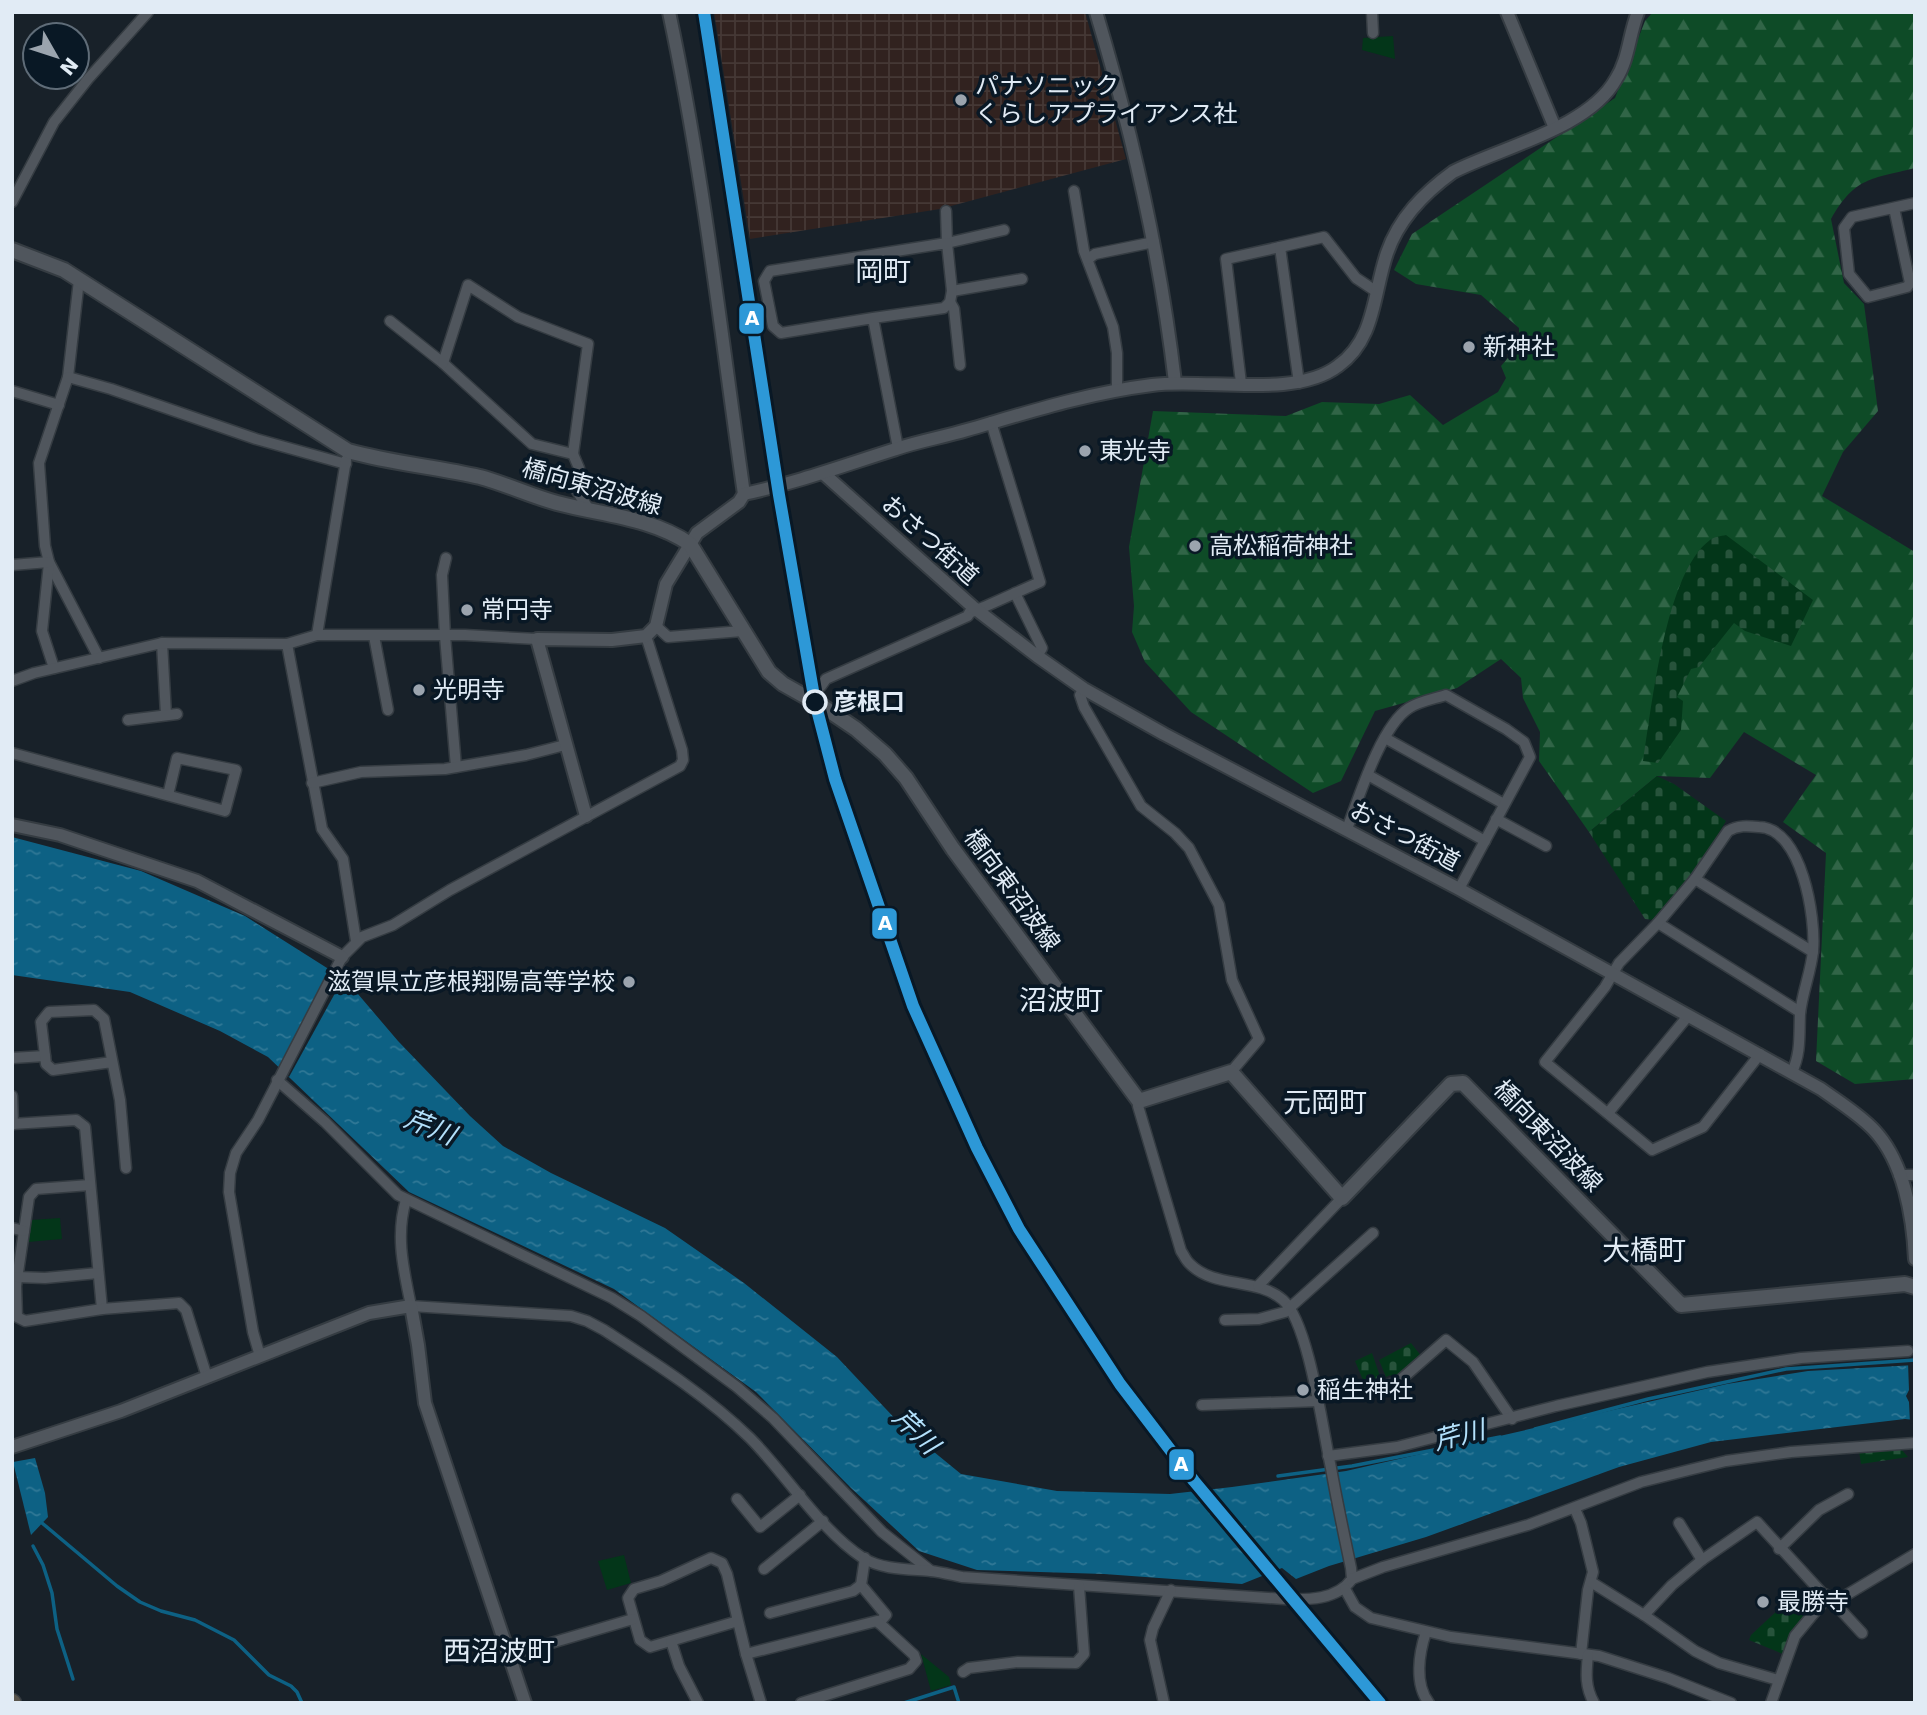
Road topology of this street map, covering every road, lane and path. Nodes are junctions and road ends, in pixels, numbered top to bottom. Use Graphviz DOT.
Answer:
graph roads {
  1 [pos="148,12"];
  2 [pos="669,12"];
  3 [pos="1096,12"];
  4 [pos="1371,12"];
  5 [pos="1507,12"];
  6 [pos="1638,12"];
  7 [pos="1373,33"];
  8 [pos="1555,128"];
  9 [pos="1074,191"];
  10 [pos="12,202"];
  11 [pos="1915,203"];
  12 [pos="1894,208"];
  13 [pos="946,211"];
  14 [pos="1004,230"];
  15 [pos="1154,242"];
  16 [pos="947,243"];
  17 [pos="1280,247"];
  18 [pos="12,250"];
  19 [pos="1088,259"];
  20 [pos="1022,279"];
  21 [pos="79,281"];
  22 [pos="1377,292"];
  23 [pos="951,297"];
  24 [pos="873,318"];
  25 [pos="390,321"];
  26 [pos="443,363"];
  27 [pos="960,365"];
  28 [pos="68,377"];
  29 [pos="1175,382"];
  30 [pos="1241,383"];
  31 [pos="1299,383"];
  32 [pos="1117,389"];
  33 [pos="12,391"];
  34 [pos="59,405"];
  35 [pos="991,422"];
  36 [pos="898,448"];
  37 [pos="573,454"];
  38 [pos="347,457"];
  39 [pos="823,474"];
  40 [pos="744,494"];
  41 [pos="588,508"];
  42 [pos="690,544"];
  43 [pos="446,558"];
  44 [pos="48,562"];
  45 [pos="12,565"];
  46 [pos="1015,593"];
  47 [pos="976,609"];
  48 [pos="656,626"];
  49 [pos="742,631"];
  50 [pos="317,635"];
  51 [pos="374,636"];
  52 [pos="444,636"];
  53 [pos="646,636"];
  54 [pos="537,639"];
  55 [pos="162,643"];
  56 [pos="287,644"];
  57 [pos="1037,656"];
  58 [pos="99,658"];
  59 [pos="54,668"];
  60 [pos="12,681"];
  61 [pos="821,686"];
  62 [pos="1084,688"];
  63 [pos="388,710"];
  64 [pos="128,720"];
  65 [pos="1385,738"];
  66 [pos="565,745"];
  67 [pos="12,753"];
  68 [pos="456,767"];
  69 [pos="1368,775"];
  70 [pos="312,782"];
  71 [pos="168,795"];
  72 [pos="1504,804"];
  73 [pos="586,816"];
  74 [pos="1496,819"];
  75 [pos="12,825"];
  76 [pos="1347,829"];
  77 [pos="1485,841"];
  78 [pos="1546,846"];
  79 [pos="1695,878"];
  80 [pos="1459,889"];
  81 [pos="1658,923"];
  82 [pos="356,941"];
  83 [pos="1813,952"];
  84 [pos="340,963"];
  85 [pos="1613,975"];
  86 [pos="1800,1012"];
  87 [pos="1688,1016"];
  88 [pos="1760,1054"];
  89 [pos="45,1055"];
  90 [pos="12,1058"];
  91 [pos="112,1062"];
  92 [pos="1231,1072"];
  93 [pos="1792,1073"];
  94 [pos="280,1076"];
  95 [pos="12,1096"];
  96 [pos="1139,1101"];
  97 [pos="1608,1113"];
  98 [pos="13,1124"];
  99 [pos="126,1168"];
  100 [pos="1899,1175"];
  101 [pos="1915,1175"];
  102 [pos="90,1185"];
  103 [pos="1342,1198"];
  104 [pos="406,1200"];
  105 [pos="12,1228"];
  106 [pos="24,1231"];
  107 [pos="1373,1233"];
  108 [pos="1915,1259"];
  109 [pos="98,1273"];
  110 [pos="15,1283"];
  111 [pos="1258,1286"];
  112 [pos="1915,1287"];
  113 [pos="411,1306"];
  114 [pos="1290,1306"];
  115 [pos="102,1309"];
  116 [pos="1224,1320"];
  117 [pos="1908,1351"];
  118 [pos="260,1356"];
  119 [pos="208,1377"];
  120 [pos="1318,1399"];
  121 [pos="1202,1405"];
  122 [pos="1512,1419"];
  123 [pos="1915,1443"];
  124 [pos="12,1447"];
  125 [pos="1329,1461"];
  126 [pos="1848,1494"];
  127 [pos="800,1495"];
  128 [pos="737,1499"];
  129 [pos="1575,1509"];
  130 [pos="822,1521"];
  131 [pos="1679,1522"];
  132 [pos="1779,1549"];
  133 [pos="1915,1554"];
  134 [pos="864,1558"];
  135 [pos="1702,1560"];
  136 [pos="764,1569"];
  137 [pos="931,1571"];
  138 [pos="1352,1574"];
  139 [pos="1591,1582"];
  140 [pos="861,1585"];
  141 [pos="1079,1586"];
  142 [pos="1171,1590"];
  143 [pos="1345,1590"];
  144 [pos="1832,1598"];
  145 [pos="770,1613"];
  146 [pos="1644,1615"];
  147 [pos="633,1619"];
  148 [pos="738,1621"];
  149 [pos="879,1623"];
  150 [pos="1426,1632"];
  151 [pos="1863,1633"];
  152 [pos="671,1641"];
  153 [pos="747,1654"];
  154 [pos="1584,1654"];
  155 [pos="510,1655"];
  156 [pos="963,1672"];
  157 [pos="1778,1679"];
  158 [pos="525,1703"];
  159 [pos="698,1703"];
  160 [pos="761,1703"];
  161 [pos="801,1703"];
  162 [pos="1164,1703"];
  163 [pos="1429,1703"];
  164 [pos="1594,1703"];
  165 [pos="1731,1703"];
  166 [pos="1771,1703"];
  1 -- 10 [label="street"];
  2 -- 40 [label="street"];
  3 -- 15 [label="street"];
  4 -- 7 [label="street"];
  5 -- 8 [label="street"];
  6 -- 8 [label="street"];
  8 -- 22 [label="street"];
  9 -- 19 [label="street"];
  11 -- 12 [label="street"];
  12 -- 12 [label="street"];
  13 -- 16 [label="street"];
  14 -- 16 [label="street"];
  15 -- 19 [label="street"];
  15 -- 29 [label="street"];
  16 -- 23 [label="street"];
  16 -- 24 [label="street"];
  17 -- 22 [label="street"];
  17 -- 30 [label="street"];
  17 -- 31 [label="street"];
  18 -- 21 [label="main road, 橋向東沼波線"];
  19 -- 32 [label="street"];
  20 -- 23 [label="street"];
  21 -- 28 [label="street"];
  21 -- 38 [label="main road, 橋向東沼波線"];
  22 -- 31 [label="street"];
  23 -- 24 [label="street"];
  23 -- 27 [label="street"];
  24 -- 36 [label="street"];
  25 -- 26 [label="street"];
  26 -- 37 [label="street"];
  26 -- 37 [label="street"];
  28 -- 34 [label="street"];
  28 -- 38 [label="street"];
  29 -- 30 [label="street"];
  29 -- 32 [label="street"];
  30 -- 31 [label="street"];
  32 -- 35 [label="street"];
  33 -- 34 [label="street"];
  34 -- 44 [label="street"];
  35 -- 36 [label="street"];
  35 -- 46 [label="street"];
  36 -- 39 [label="street"];
  37 -- 41 [label="street"];
  38 -- 41 [label="main road, 橋向東沼波線"];
  38 -- 50 [label="street"];
  39 -- 40 [label="street"];
  39 -- 47 [label="street, おさつ街道"];
  40 -- 42 [label="street"];
  41 -- 42 [label="main road, 橋向東沼波線"];
  42 -- 48 [label="street"];
  42 -- 49 [label="main road, 橋向東沼波線"];
  43 -- 52 [label="street"];
  44 -- 45 [label="street"];
  44 -- 58 [label="street"];
  44 -- 59 [label="street"];
  46 -- 47 [label="street"];
  46 -- 57 [label="street"];
  47 -- 57 [label="street, おさつ街道"];
  47 -- 61 [label="street"];
  48 -- 49 [label="street"];
  48 -- 53 [label="street"];
  49 -- 96 [label="main road, 橋向東沼波線"];
  50 -- 51 [label="street"];
  50 -- 56 [label="street"];
  51 -- 52 [label="street"];
  51 -- 63 [label="street"];
  52 -- 54 [label="street"];
  52 -- 68 [label="street"];
  53 -- 54 [label="street"];
  53 -- 73 [label="street"];
  54 -- 66 [label="street"];
  55 -- 56 [label="street"];
  55 -- 58 [label="street"];
  55 -- 64 [label="street"];
  56 -- 70 [label="street"];
  57 -- 62 [label="street, おさつ街道"];
  58 -- 59 [label="street"];
  59 -- 60 [label="street"];
  62 -- 76 [label="street, おさつ街道"];
  62 -- 92 [label="street"];
  65 -- 69 [label="street"];
  65 -- 72 [label="street"];
  65 -- 72 [label="street"];
  66 -- 68 [label="street"];
  66 -- 73 [label="street"];
  67 -- 71 [label="street"];
  68 -- 70 [label="street"];
  69 -- 76 [label="street"];
  69 -- 77 [label="street"];
  70 -- 82 [label="street"];
  71 -- 71 [label="street"];
  72 -- 74 [label="street"];
  73 -- 82 [label="street"];
  74 -- 77 [label="street"];
  74 -- 78 [label="street"];
  75 -- 84 [label="street"];
  76 -- 80 [label="street, おさつ街道"];
  77 -- 80 [label="street"];
  79 -- 81 [label="street"];
  79 -- 83 [label="street"];
  79 -- 83 [label="street"];
  80 -- 85 [label="street, おさつ街道"];
  81 -- 85 [label="street"];
  81 -- 86 [label="street"];
  82 -- 84 [label="street"];
  83 -- 86 [label="street"];
  84 -- 94 [label="street"];
  85 -- 87 [label="street, おさつ街道"];
  85 -- 97 [label="street"];
  86 -- 93 [label="street"];
  87 -- 88 [label="street, おさつ街道"];
  87 -- 97 [label="street"];
  88 -- 93 [label="street, おさつ街道"];
  88 -- 97 [label="street"];
  89 -- 90 [label="street"];
  89 -- 91 [label="street"];
  89 -- 91 [label="street"];
  91 -- 99 [label="street"];
  92 -- 96 [label="main road"];
  92 -- 103 [label="main road"];
  93 -- 100 [label="street, おさつ街道"];
  94 -- 104 [label="street"];
  94 -- 118 [label="street"];
  95 -- 98 [label="street"];
  96 -- 111 [label="street"];
  98 -- 102 [label="street"];
  100 -- 101 [label="street"];
  100 -- 108 [label="street, おさつ街道"];
  102 -- 106 [label="street"];
  102 -- 109 [label="street"];
  103 -- 111 [label="street"];
  103 -- 112 [label="main road, 橋向東沼波線"];
  104 -- 113 [label="street"];
  104 -- 137 [label="street"];
  105 -- 106 [label="street"];
  106 -- 110 [label="street"];
  107 -- 114 [label="street"];
  109 -- 110 [label="street"];
  109 -- 115 [label="street"];
  110 -- 115 [label="street"];
  111 -- 114 [label="street"];
  113 -- 118 [label="street"];
  113 -- 127 [label="street"];
  113 -- 155 [label="street"];
  114 -- 116 [label="street"];
  114 -- 120 [label="street"];
  115 -- 119 [label="street"];
  117 -- 122 [label="street"];
  118 -- 119 [label="street"];
  119 -- 124 [label="street"];
  120 -- 121 [label="street"];
  120 -- 122 [label="street"];
  120 -- 125 [label="street"];
  122 -- 125 [label="street"];
  123 -- 129 [label="street"];
  125 -- 138 [label="street"];
  126 -- 132 [label="street"];
  127 -- 128 [label="street"];
  127 -- 130 [label="street"];
  129 -- 138 [label="street"];
  129 -- 139 [label="street"];
  130 -- 134 [label="street"];
  130 -- 136 [label="street"];
  131 -- 135 [label="street"];
  132 -- 135 [label="street"];
  132 -- 144 [label="street"];
  133 -- 144 [label="street"];
  134 -- 137 [label="street"];
  134 -- 140 [label="street"];
  135 -- 146 [label="street"];
  137 -- 141 [label="street"];
  138 -- 143 [label="street"];
  139 -- 146 [label="street"];
  139 -- 154 [label="street"];
  140 -- 145 [label="street"];
  140 -- 149 [label="street"];
  141 -- 142 [label="street"];
  141 -- 156 [label="street"];
  142 -- 143 [label="street"];
  142 -- 162 [label="street"];
  143 -- 150 [label="street"];
  144 -- 151 [label="street"];
  144 -- 157 [label="street"];
  146 -- 157 [label="street"];
  147 -- 148 [label="street"];
  147 -- 152 [label="street"];
  147 -- 155 [label="street"];
  148 -- 152 [label="street"];
  148 -- 153 [label="street"];
  149 -- 153 [label="street"];
  149 -- 161 [label="street"];
  150 -- 154 [label="street"];
  150 -- 163 [label="street"];
  152 -- 159 [label="street"];
  153 -- 160 [label="street"];
  154 -- 164 [label="street"];
  154 -- 165 [label="street"];
  155 -- 158 [label="street"];
  157 -- 166 [label="street"];
}
